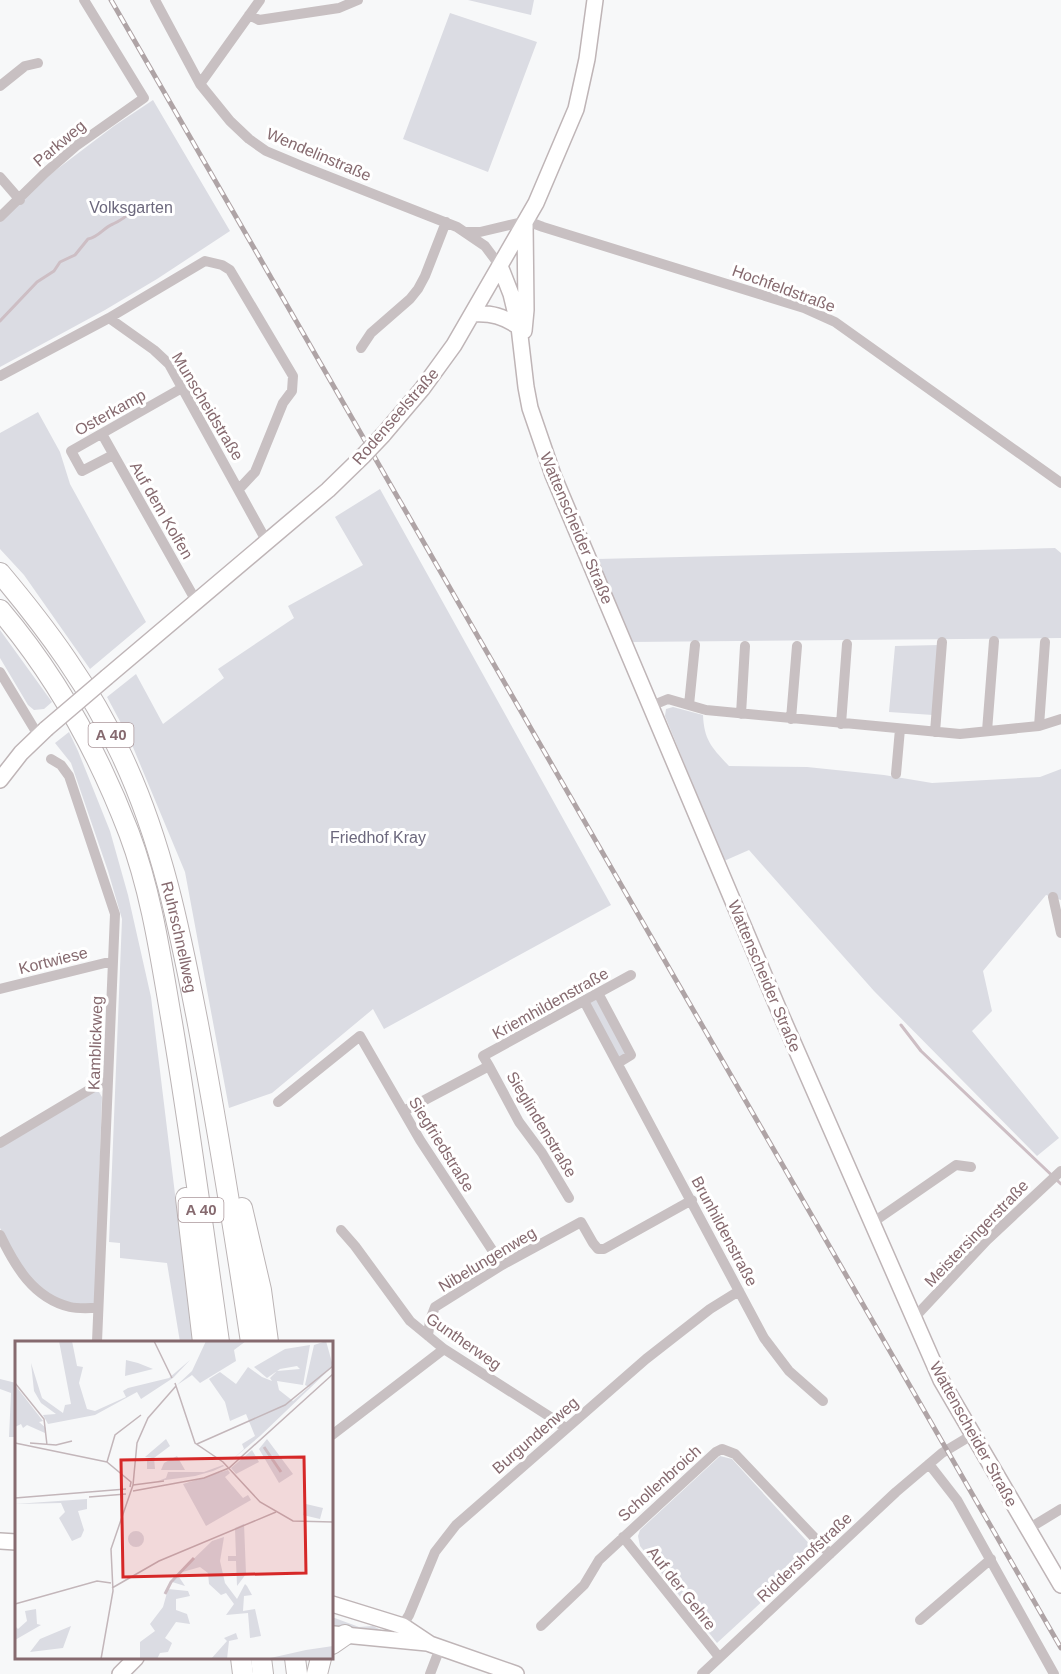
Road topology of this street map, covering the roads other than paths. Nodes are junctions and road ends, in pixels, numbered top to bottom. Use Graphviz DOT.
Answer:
graph roads {
  1 [pos="84,0"];
  2 [pos="155,0"];
  3 [pos="260,0"];
  4 [pos="358,0"];
  5 [pos="595,0"];
  6 [pos="249,15"];
  7 [pos="38,63"];
  8 [pos="200,84"];
  9 [pos="0,86"];
  10 [pos="0,177"];
  11 [pos="20,200"];
  12 [pos="0,217"];
  13 [pos="446,222"];
  14 [pos="526,222"];
  15 [pos="467,232"];
  16 [pos="500,266"];
  17 [pos="473,315"];
  18 [pos="110,318"];
  19 [pos="519,327"];
  20 [pos="522,346"];
  21 [pos="361,348"];
  22 [pos="0,376"];
  23 [pos="182,388"];
  24 [pos="102,434"];
  25 [pos="113,455"];
  26 [pos="1061,483"];
  27 [pos="239,489"];
  28 [pos="267,542"];
  29 [pos="0,573"];
  30 [pos="196,601"];
  31 [pos="0,610"];
  32 [pos="942,642"];
  33 [pos="994,642"];
  34 [pos="1045,642"];
  35 [pos="695,645"];
  36 [pos="847,645"];
  37 [pos="745,646"];
  38 [pos="797,646"];
  39 [pos="0,672"];
  40 [pos="689,705"];
  41 [pos="651,706"];
  42 [pos="741,714"];
  43 [pos="791,719"];
  44 [pos="1061,719"];
  45 [pos="841,724"];
  46 [pos="1039,726"];
  47 [pos="900,729"];
  48 [pos="987,731"];
  49 [pos="42,732"];
  50 [pos="935,732"];
  51 [pos="51,759"];
  52 [pos="896,774"];
  53 [pos="0,780"];
  54 [pos="1056,902"];
  55 [pos="1061,933"];
  56 [pos="113,961"];
  57 [pos="631,975"];
  58 [pos="0,988"];
  59 [pos="598,993"];
  60 [pos="584,1001"];
  61 [pos="618,1063"];
  62 [pos="489,1066"];
  63 [pos="181,1078"];
  64 [pos="108,1082"];
  65 [pos="278,1102"];
  66 [pos="404,1111"];
  67 [pos="220,1140"];
  68 [pos="0,1143"];
  69 [pos="971,1167"];
  70 [pos="1061,1171"];
  71 [pos="569,1198"];
  72 [pos="692,1200"];
  73 [pos="872,1223"];
  74 [pos="341,1230"];
  75 [pos="0,1234"];
  76 [pos="502,1265"];
  77 [pos="739,1291"];
  78 [pos="98,1308"];
  79 [pos="914,1318"];
  80 [pos="428,1336"];
  81 [pos="97,1341"];
  82 [pos="202,1341"];
  83 [pos="219,1341"];
  84 [pos="251,1341"];
  85 [pos="268,1341"];
  86 [pos="444,1349"];
  87 [pos="823,1401"];
  88 [pos="565,1428"];
  89 [pos="972,1434"];
  90 [pos="333,1435"];
  91 [pos="929,1464"];
  92 [pos="1061,1509"];
  93 [pos="1028,1529"];
  94 [pos="623,1537"];
  95 [pos="830,1554"];
  96 [pos="991,1559"];
  97 [pos="1061,1585"];
  98 [pos="333,1604"];
  99 [pos="920,1620"];
  100 [pos="403,1626"];
  101 [pos="541,1626"];
  102 [pos="336,1638"];
  103 [pos="394,1639"];
  104 [pos="435,1646"];
  105 [pos="720,1657"];
  106 [pos="135,1659"];
  107 [pos="241,1659"];
  108 [pos="261,1659"];
  109 [pos="295,1659"];
  110 [pos="313,1659"];
  111 [pos="321,1659"];
  112 [pos="120,1674"];
  113 [pos="243,1674"];
  114 [pos="263,1674"];
  115 [pos="297,1674"];
  116 [pos="316,1674"];
  117 [pos="430,1674"];
  118 [pos="516,1674"];
  119 [pos="702,1674"];
  120 [pos="1054,1674"];
  1 -- 11 [label="street, Parkweg"];
  2 -- 8 [label="street, Wendelinstraße"];
  3 -- 6 [label="street"];
  4 -- 6 [label="street"];
  5 -- 14 [label="main road, Rodenseelstraße"];
  6 -- 8 [label="street"];
  7 -- 9 [label="street"];
  8 -- 13 [label="street, Wendelinstraße"];
  10 -- 11 [label="street"];
  11 -- 12 [label="street, Parkweg"];
  13 -- 15 [label="street, Wendelinstraße"];
  13 -- 21 [label="street"];
  14 -- 15 [label="street"];
  14 -- 16 [label="main road, Rodenseelstraße"];
  14 -- 20 [label="main road, Wattenscheider Straße"];
  14 -- 26 [label="street, Hochfeldstraße"];
  15 -- 16 [label="street, Wendelinstraße"];
  16 -- 17 [label="main road, Rodenseelstraße"];
  16 -- 19 [label="main road, Wattenscheider Straße"];
  17 -- 19 [label="main road"];
  17 -- 28 [label="main road, Rodenseelstraße, bridge"];
  18 -- 22 [label="street"];
  18 -- 23 [label="street, Munscheidstraße"];
  18 -- 27 [label="street"];
  19 -- 20 [label="main road, Wattenscheider Straße"];
  20 -- 41 [label="main road, Wattenscheider Straße"];
  23 -- 24 [label="street, Osterkamp"];
  23 -- 27 [label="street, Munscheidstraße"];
  24 -- 25 [label="street, Auf dem Kolfen"];
  24 -- 25 [label="street, Osterkamp"];
  25 -- 30 [label="street, Auf dem Kolfen"];
  27 -- 28 [label="street, Munscheidstraße"];
  28 -- 30 [label="main road, Rodenseelstraße"];
  29 -- 67 [label="highway, Ruhrschnellweg / A 40"];
  30 -- 49 [label="main road, Rodenseelstraße, bridge"];
  31 -- 63 [label="highway, Ruhrschnellweg / A 40"];
  32 -- 50 [label="street"];
  33 -- 48 [label="street"];
  34 -- 46 [label="street"];
  35 -- 40 [label="street"];
  36 -- 45 [label="street"];
  37 -- 42 [label="street"];
  38 -- 43 [label="street"];
  39 -- 49 [label="street"];
  40 -- 41 [label="street"];
  40 -- 42 [label="street"];
  41 -- 73 [label="main road, Wattenscheider Straße"];
  42 -- 43 [label="street"];
  43 -- 45 [label="street"];
  44 -- 46 [label="street"];
  45 -- 47 [label="street"];
  46 -- 48 [label="street"];
  47 -- 50 [label="street"];
  47 -- 52 [label="street"];
  48 -- 50 [label="street"];
  49 -- 53 [label="main road, Rodenseelstraße"];
  51 -- 56 [label="street, Kamblickweg"];
  54 -- 55 [label="street"];
  56 -- 58 [label="street, Kortwiese"];
  56 -- 64 [label="street, Kamblickweg"];
  57 -- 59 [label="street, Kriemhildenstraße"];
  59 -- 60 [label="street, Kriemhildenstraße"];
  59 -- 61 [label="street"];
  60 -- 61 [label="street, Brunhildenstraße"];
  60 -- 62 [label="street, Kriemhildenstraße"];
  61 -- 72 [label="street, Brunhildenstraße"];
  62 -- 66 [label="street, Kriemhildenstraße"];
  62 -- 71 [label="street, Sieglindenstraße"];
  63 -- 82 [label="highway"];
  63 -- 83 [label="highway, Ruhrschnellweg / A 40"];
  64 -- 68 [label="street"];
  64 -- 78 [label="street, Kamblickweg"];
  65 -- 66 [label="street, Siegfriedstraße"];
  66 -- 76 [label="street, Siegfriedstraße"];
  67 -- 84 [label="highway, Ruhrschnellweg / A 40"];
  67 -- 85 [label="highway"];
  69 -- 73 [label="street"];
  70 -- 79 [label="street, Meistersingerstraße"];
  72 -- 76 [label="street, Nibelungenweg"];
  72 -- 77 [label="street, Brunhildenstraße"];
  73 -- 79 [label="main road, Wattenscheider Straße"];
  74 -- 80 [label="street, Guntherweg"];
  75 -- 78 [label="street"];
  76 -- 80 [label="street, Nibelungenweg"];
  77 -- 87 [label="street, Brunhildenstraße"];
  77 -- 88 [label="street, Burgundenweg"];
  78 -- 81 [label="street, Kamblickweg"];
  79 -- 89 [label="main road, Wattenscheider Straße"];
  80 -- 86 [label="street, Guntherweg"];
  86 -- 88 [label="street, Guntherweg"];
  86 -- 90 [label="street"];
  88 -- 100 [label="street, Burgundenweg"];
  89 -- 91 [label="street, Riddershofstraße"];
  89 -- 93 [label="main road, Wattenscheider Straße"];
  91 -- 95 [label="street, Riddershofstraße"];
  91 -- 96 [label="street"];
  92 -- 93 [label="street"];
  93 -- 97 [label="main road, Wattenscheider Straße"];
  94 -- 95 [label="street, Schollenbroich"];
  94 -- 101 [label="street, Schollenbroich"];
  94 -- 105 [label="street, Auf der Gehre"];
  95 -- 105 [label="street, Riddershofstraße"];
  96 -- 99 [label="street"];
  96 -- 120 [label="street"];
  98 -- 100 [label="main road"];
  100 -- 103 [label="street, Burgundenweg"];
  100 -- 104 [label="main road"];
  102 -- 103 [label="main road"];
  103 -- 104 [label="main road"];
  104 -- 117 [label="street"];
  104 -- 118 [label="main road"];
  105 -- 119 [label="street, Riddershofstraße"];
  106 -- 112 [label="main road"];
  107 -- 113 [label="highway"];
  108 -- 114 [label="highway"];
  109 -- 115 [label="highway"];
  110 -- 116 [label="highway"];
  111 -- 116 [label="highway"];
}
